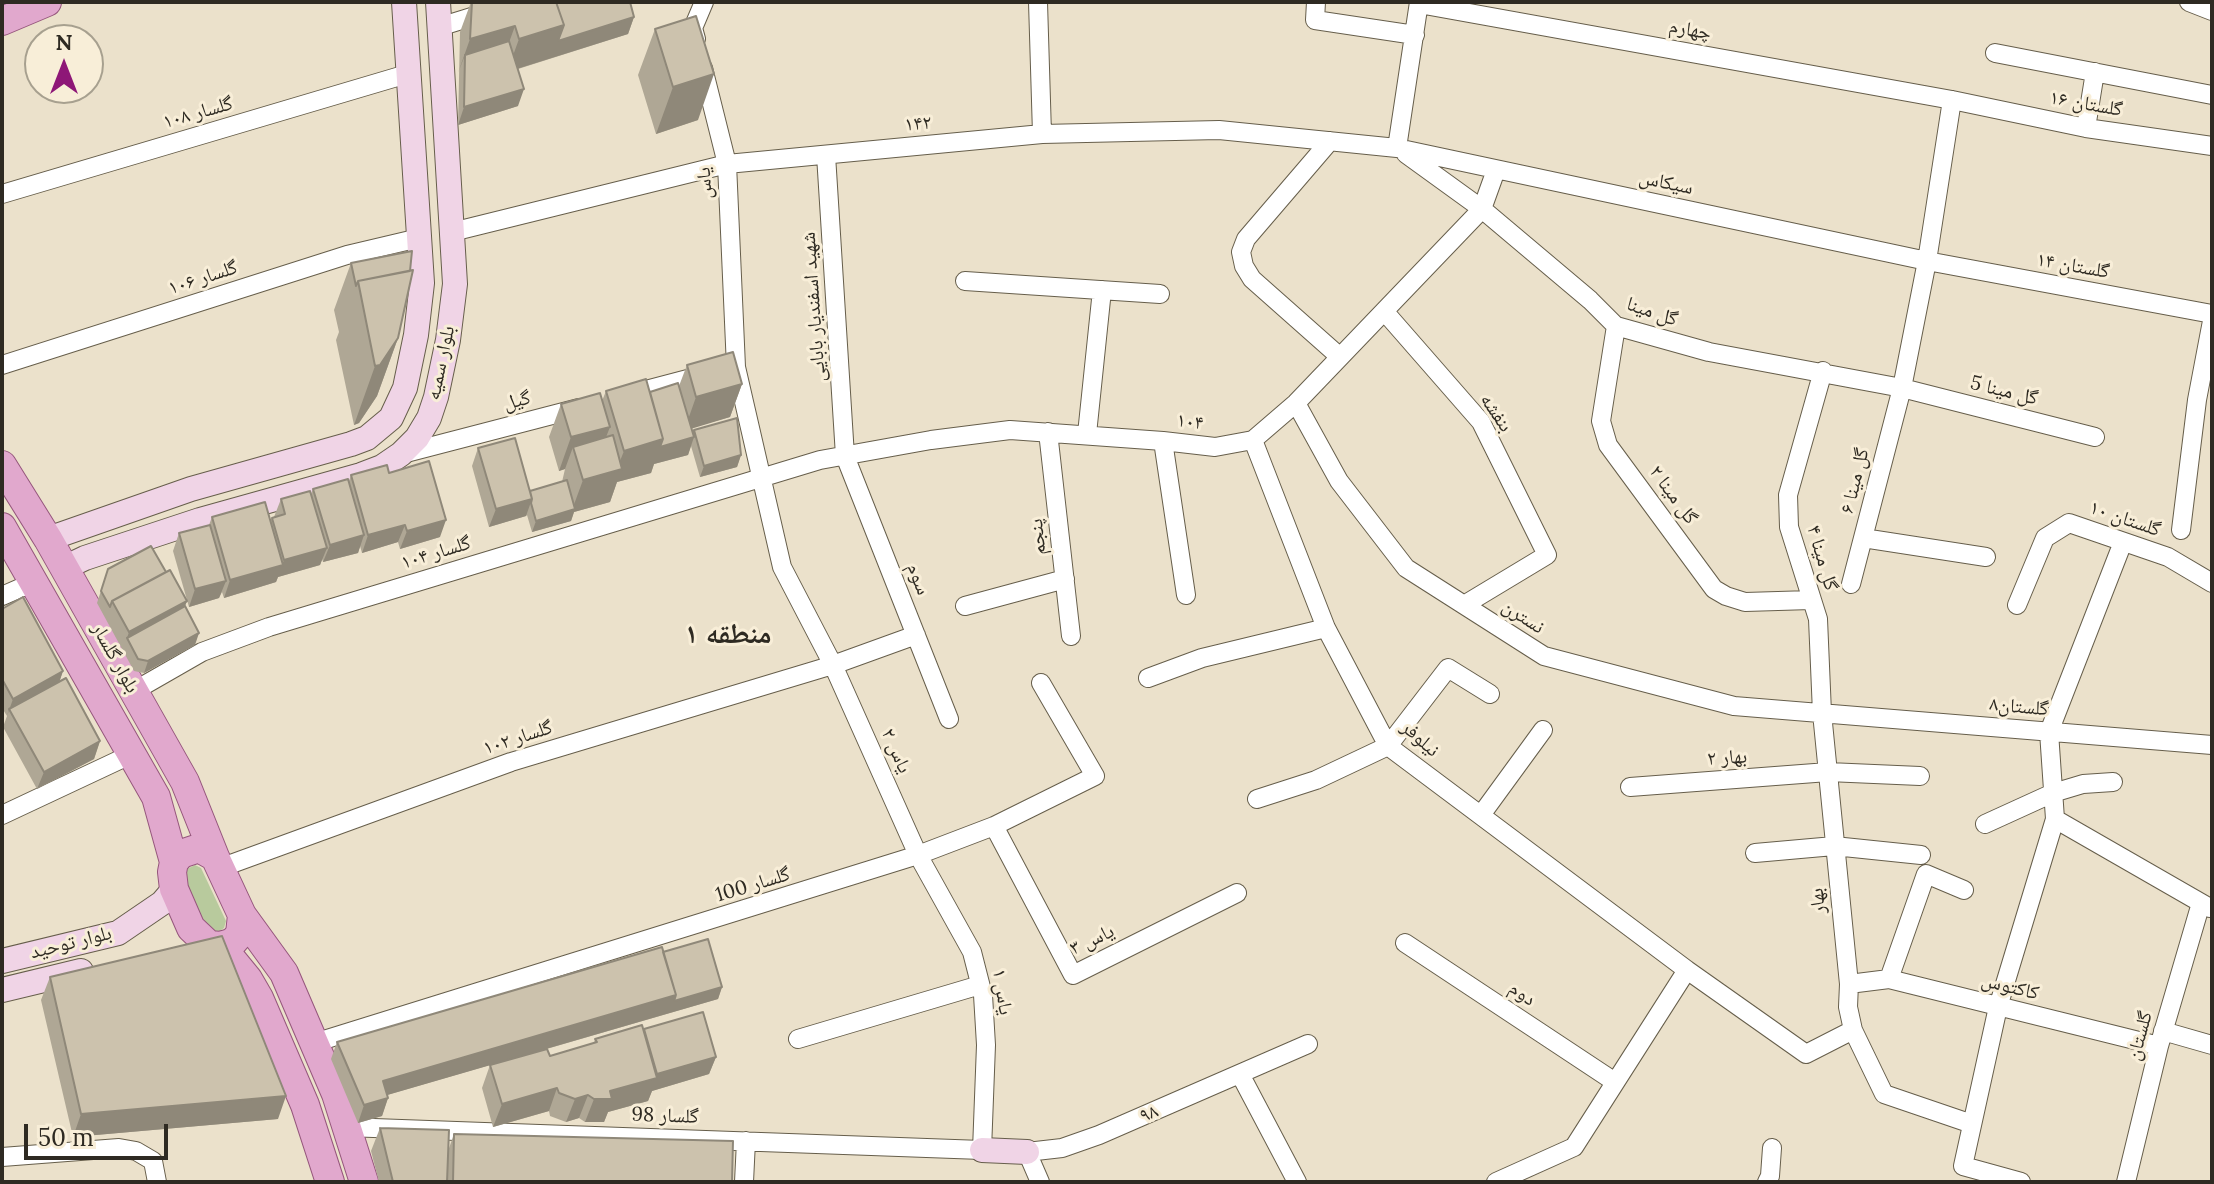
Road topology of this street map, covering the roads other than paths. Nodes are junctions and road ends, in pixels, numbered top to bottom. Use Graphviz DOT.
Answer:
graph roads {
  1 [pos="47,2"];
  2 [pos="404,2"];
  3 [pos="438,2"];
  4 [pos="520,2"];
  5 [pos="704,2"];
  6 [pos="1038,2"];
  7 [pos="1316,2"];
  8 [pos="2189,2"];
  9 [pos="1419,3"];
  10 [pos="2212,11"];
  11 [pos="2,21"];
  12 [pos="439,27"];
  13 [pos="1415,35"];
  14 [pos="1995,53"];
  15 [pos="440,71"];
  16 [pos="2095,72"];
  17 [pos="407,74"];
  18 [pos="2212,95"];
  19 [pos="1952,100"];
  20 [pos="2086,128"];
  21 [pos="1042,134"];
  22 [pos="1330,141"];
  23 [pos="2212,146"];
  24 [pos="1397,148"];
  25 [pos="826,155"];
  26 [pos="727,164"];
  27 [pos="1496,170"];
  28 [pos="2,194"];
  29 [pos="1482,209"];
  30 [pos="452,232"];
  31 [pos="419,238"];
  32 [pos="1927,261"];
  33 [pos="965,281"];
  34 [pos="1102,290"];
  35 [pos="1160,294"];
  36 [pos="1384,311"];
  37 [pos="2212,314"];
  38 [pos="2212,321"];
  39 [pos="1616,326"];
  40 [pos="1340,357"];
  41 [pos="2,365"];
  42 [pos="736,367"];
  43 [pos="1823,371"];
  44 [pos="1902,388"];
  45 [pos="2205,402"];
  46 [pos="1296,403"];
  47 [pos="1048,432"];
  48 [pos="1087,434"];
  49 [pos="2095,437"];
  50 [pos="1253,440"];
  51 [pos="1163,441"];
  52 [pos="401,454"];
  53 [pos="845,456"];
  54 [pos="2,465"];
  55 [pos="760,478"];
  56 [pos="2,527"];
  57 [pos="2181,530"];
  58 [pos="1863,538"];
  59 [pos="48,539"];
  60 [pos="2123,542"];
  61 [pos="18,553"];
  62 [pos="1986,557"];
  63 [pos="64,568"];
  64 [pos="1065,579"];
  65 [pos="34,582"];
  66 [pos="2212,583"];
  67 [pos="1851,584"];
  68 [pos="1186,595"];
  69 [pos="2,596"];
  70 [pos="1811,600"];
  71 [pos="1464,605"];
  72 [pos="2017,605"];
  73 [pos="965,606"];
  74 [pos="1326,628"];
  75 [pos="916,635"];
  76 [pos="1071,636"];
  77 [pos="833,665"];
  78 [pos="1148,678"];
  79 [pos="1041,683"];
  80 [pos="134,691"];
  81 [pos="1490,694"];
  82 [pos="1822,713"];
  83 [pos="949,719"];
  84 [pos="1543,730"];
  85 [pos="2049,732"];
  86 [pos="2212,745"];
  87 [pos="1388,746"];
  88 [pos="132,754"];
  89 [pos="1828,772"];
  90 [pos="1920,776"];
  91 [pos="2113,782"];
  92 [pos="1630,787"];
  93 [pos="2053,793"];
  94 [pos="1257,799"];
  95 [pos="2,815"];
  96 [pos="1481,815"];
  97 [pos="2055,819"];
  98 [pos="1985,824"];
  99 [pos="994,826"];
  100 [pos="1834,846"];
  101 [pos="1755,853"];
  102 [pos="918,855"];
  103 [pos="1921,855"];
  104 [pos="218,862"];
  105 [pos="174,876"];
  106 [pos="1964,890"];
  107 [pos="1237,893"];
  108 [pos="2206,906"];
  109 [pos="242,915"];
  110 [pos="1405,943"];
  111 [pos="206,946"];
  112 [pos="2,961"];
  113 [pos="110,964"];
  114 [pos="1687,970"];
  115 [pos="1889,979"];
  116 [pos="1849,984"];
  117 [pos="980,985"];
  118 [pos="2,990"];
  119 [pos="1998,1007"];
  120 [pos="1853,1030"];
  121 [pos="2161,1038"];
  122 [pos="798,1039"];
  123 [pos="314,1043"];
  124 [pos="1308,1044"];
  125 [pos="2212,1045"];
  126 [pos="1240,1074"];
  127 [pos="1615,1082"];
  128 [pos="1972,1124"];
  129 [pos="346,1127"];
  130 [pos="746,1141"];
  131 [pos="1772,1148"];
  132 [pos="982,1150"];
  133 [pos="1027,1152"];
  134 [pos="2,1157"];
  135 [pos="157,1176"];
  136 [pos="330,1182"];
  137 [pos="364,1182"];
  138 [pos="744,1182"];
  139 [pos="1040,1182"];
  140 [pos="1297,1182"];
  141 [pos="1496,1182"];
  142 [pos="1767,1182"];
  143 [pos="2021,1182"];
  144 [pos="2126,1182"];
  1 -- 11 [label="main road"];
  2 -- 17 [label="main road, بلوار سمیه"];
  3 -- 12 [label="main road, بلوار سمیه"];
  4 -- 12 [label="street"];
  5 -- 26 [label="street, یاس"];
  6 -- 21 [label="street"];
  7 -- 13 [label="street"];
  8 -- 10 [label="street"];
  9 -- 13 [label="street"];
  9 -- 19 [label="street, چهارم"];
  12 -- 15 [label="main road, بلوار سمیه"];
  13 -- 24 [label="street"];
  14 -- 16 [label="street"];
  15 -- 17 [label="main road"];
  15 -- 30 [label="main road, بلوار سمیه"];
  16 -- 18 [label="street"];
  16 -- 20 [label="street"];
  17 -- 28 [label="street, گلسار ۱۰۸"];
  17 -- 31 [label="main road, بلوار سمیه"];
  19 -- 20 [label="street, گلستان ۱۶"];
  19 -- 32 [label="street, گل مینا ۶"];
  20 -- 23 [label="street, گلستان ۱۶"];
  21 -- 22 [label="street, ۱۴۲"];
  21 -- 25 [label="street, ۱۴۲"];
  22 -- 24 [label="street, ۱۴۲"];
  22 -- 40 [label="street"];
  24 -- 27 [label="street, سیکاس"];
  24 -- 29 [label="street, گل مینا"];
  25 -- 26 [label="street, ۱۴۲"];
  25 -- 53 [label="street, شهید اسفندیار بابایی"];
  26 -- 30 [label="street, ۱۴۲"];
  26 -- 42 [label="street, یاس"];
  27 -- 29 [label="street"];
  27 -- 32 [label="street, سیکاس"];
  29 -- 36 [label="street"];
  29 -- 39 [label="street, گل مینا"];
  30 -- 31 [label="main road"];
  30 -- 52 [label="main road, بلوار سمیه"];
  31 -- 41 [label="street, گلسار ۱۰۶"];
  31 -- 59 [label="main road, بلوار سمیه"];
  32 -- 37 [label="street, گلستان ۱۴"];
  32 -- 44 [label="street, گل مینا ۶"];
  33 -- 34 [label="street"];
  34 -- 35 [label="street"];
  34 -- 48 [label="street"];
  36 -- 40 [label="street"];
  36 -- 71 [label="street, بنفشه"];
  38 -- 45 [label="street"];
  39 -- 43 [label="street, گل مینا"];
  39 -- 70 [label="street, گل مینا ۲"];
  40 -- 46 [label="street"];
  42 -- 52 [label="street, گیل"];
  42 -- 55 [label="street"];
  43 -- 44 [label="street, گل مینا"];
  43 -- 70 [label="street, گل مینا ۴"];
  44 -- 49 [label="street, گل مینا 5"];
  44 -- 58 [label="street, گل مینا ۶"];
  45 -- 57 [label="street"];
  46 -- 50 [label="street"];
  46 -- 71 [label="street, نسترن"];
  47 -- 48 [label="street, ۱۰۴"];
  47 -- 53 [label="street, ۱۰۴"];
  47 -- 64 [label="street, پنجم"];
  48 -- 51 [label="street, ۱۰۴"];
  50 -- 51 [label="street, ۱۰۴"];
  50 -- 74 [label="street, نیلوفر"];
  51 -- 68 [label="street"];
  52 -- 63 [label="main road, بلوار سمیه"];
  53 -- 55 [label="street, ۱۰۴"];
  53 -- 75 [label="street, سوم"];
  54 -- 59 [label="main road, بلوار گلسار"];
  55 -- 77 [label="street, یاس ۲"];
  55 -- 80 [label="street, گلسار ۱۰۴"];
  56 -- 61 [label="main road, بلوار گلسار"];
  58 -- 62 [label="street"];
  58 -- 67 [label="street, گل مینا ۶"];
  59 -- 61 [label="main road"];
  59 -- 63 [label="main road, بلوار گلسار"];
  60 -- 66 [label="street, گلستان ۱۰"];
  60 -- 72 [label="street, گلستان ۱۰"];
  60 -- 85 [label="street"];
  61 -- 65 [label="main road, بلوار گلسار"];
  63 -- 65 [label="main road"];
  63 -- 80 [label="main road, بلوار گلسار"];
  64 -- 73 [label="street"];
  64 -- 76 [label="street, پنجم"];
  65 -- 69 [label="street"];
  65 -- 88 [label="main road, بلوار گلسار"];
  70 -- 82 [label="street, گل مینا ۴"];
  71 -- 82 [label="street, نسترن"];
  74 -- 78 [label="street"];
  74 -- 87 [label="street, نیلوفر"];
  75 -- 77 [label="street, گلسار ۱۰۲"];
  75 -- 83 [label="street, سوم"];
  77 -- 102 [label="street, یاس ۲"];
  77 -- 104 [label="street, گلسار ۱۰۲"];
  79 -- 99 [label="street, گلسار 100"];
  80 -- 104 [label="main road, بلوار گلسار"];
  81 -- 87 [label="street"];
  82 -- 85 [label="street, گلستان۸"];
  82 -- 89 [label="street, بهار"];
  84 -- 96 [label="street"];
  85 -- 86 [label="street, گلستان۸"];
  85 -- 93 [label="street"];
  87 -- 94 [label="street"];
  87 -- 96 [label="street, نیلوفر"];
  88 -- 95 [label="street"];
  88 -- 105 [label="main road, بلوار گلسار"];
  89 -- 90 [label="street, بهار ۲"];
  89 -- 92 [label="street, بهار ۲"];
  89 -- 100 [label="street, بهار"];
  91 -- 93 [label="street"];
  93 -- 97 [label="street"];
  93 -- 98 [label="street"];
  96 -- 114 [label="street, نیلوفر"];
  97 -- 108 [label="street"];
  97 -- 119 [label="street"];
  99 -- 102 [label="street, گلسار 100"];
  99 -- 107 [label="street, یاس ۳"];
  100 -- 101 [label="street"];
  100 -- 103 [label="street"];
  100 -- 116 [label="street, بهار"];
  102 -- 117 [label="street, یاس ۱"];
  102 -- 123 [label="street, گلسار 100"];
  104 -- 105 [label="main road"];
  104 -- 109 [label="main road, بلوار گلسار"];
  105 -- 111 [label="main road, بلوار گلسار"];
  105 -- 112 [label="main road, بلوار توحید"];
  106 -- 115 [label="street"];
  108 -- 121 [label="street, گلستان"];
  109 -- 111 [label="main road"];
  109 -- 123 [label="main road"];
  110 -- 127 [label="street, دوم"];
  111 -- 136 [label="main road"];
  113 -- 118 [label="main road, بلوار توحید"];
  114 -- 120 [label="street, نیلوفر"];
  114 -- 127 [label="street"];
  115 -- 116 [label="street, کاکتوس"];
  115 -- 119 [label="street, کاکتوس"];
  116 -- 120 [label="street, بهار"];
  117 -- 122 [label="street"];
  117 -- 132 [label="street, یاس ۱"];
  119 -- 121 [label="street, کاکتوس"];
  119 -- 128 [label="street"];
  120 -- 128 [label="street, بهار"];
  121 -- 125 [label="street, کاکتوس"];
  121 -- 144 [label="street, گلستان"];
  123 -- 129 [label="main road"];
  124 -- 126 [label="street, ۹۸"];
  126 -- 133 [label="street, ۹۸"];
  126 -- 140 [label="street"];
  127 -- 141 [label="street"];
  128 -- 143 [label="street"];
  129 -- 130 [label="street, گلسار 98"];
  129 -- 137 [label="main road"];
  130 -- 132 [label="street, گلسار 98"];
  130 -- 138 [label="street"];
  131 -- 142 [label="street"];
  132 -- 133 [label="main road, ۹۸"];
  133 -- 139 [label="street"];
  134 -- 135 [label="street"];
}
